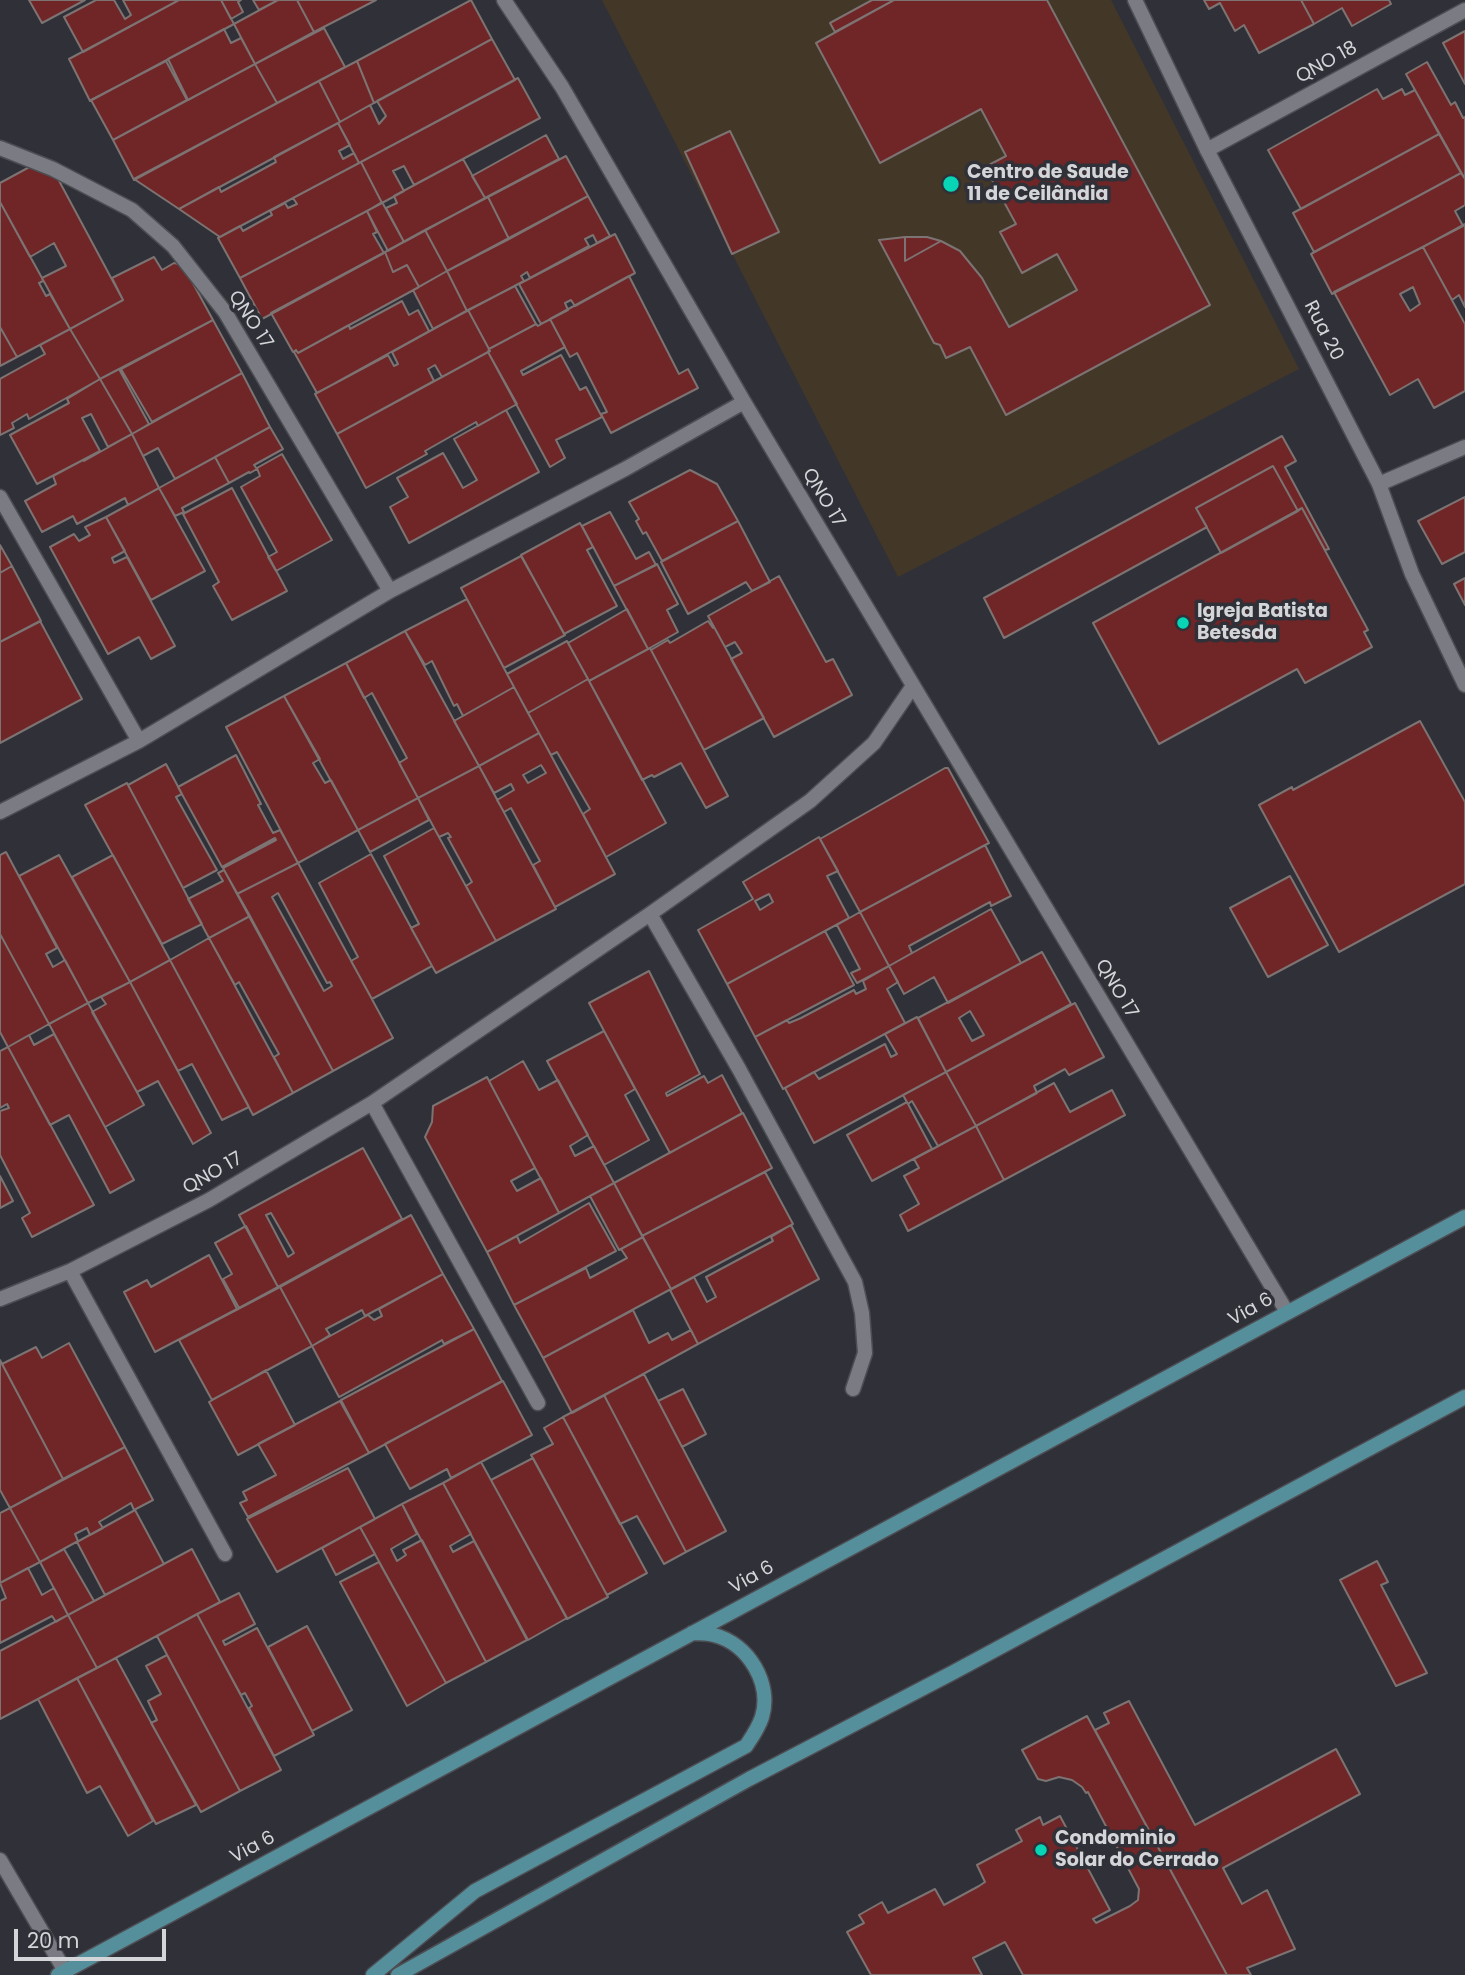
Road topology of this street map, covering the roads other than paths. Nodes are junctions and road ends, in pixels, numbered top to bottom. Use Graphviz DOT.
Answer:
graph roads {
  1 [pos="504,0"];
  2 [pos="1135,0"];
  3 [pos="1465,9"];
  4 [pos="0,148"];
  5 [pos="1207,150"];
  6 [pos="744,402"];
  7 [pos="1465,447"];
  8 [pos="1379,484"];
  9 [pos="0,497"];
  10 [pos="390,591"];
  11 [pos="1465,685"];
  12 [pos="913,686"];
  13 [pos="139,741"];
  14 [pos="0,812"];
  15 [pos="650,914"];
  16 [pos="372,1103"];
  17 [pos="1465,1217"];
  18 [pos="70,1271"];
  19 [pos="0,1299"];
  20 [pos="1287,1312"];
  21 [pos="853,1389"];
  22 [pos="1465,1397"];
  23 [pos="538,1403"];
  24 [pos="225,1554"];
  25 [pos="692,1633"];
  26 [pos="0,1860"];
  27 [pos="61,1973"];
  28 [pos="373,1975"];
  29 [pos="398,1975"];
  1 -- 6 [label="street, QNO 17"];
  2 -- 5 [label="street, Rua 20"];
  3 -- 5 [label="street, QNO 18"];
  4 -- 10 [label="street, QNO 17"];
  5 -- 8 [label="street, Rua 20"];
  6 -- 10 [label="street"];
  6 -- 12 [label="street, QNO 17"];
  7 -- 8 [label="street"];
  8 -- 11 [label="street, Rua 20"];
  9 -- 13 [label="street"];
  10 -- 13 [label="street"];
  12 -- 15 [label="street, QNO 17"];
  12 -- 20 [label="street, QNO 17"];
  13 -- 14 [label="street"];
  15 -- 16 [label="street, QNO 17"];
  15 -- 21 [label="street"];
  16 -- 18 [label="street, QNO 17"];
  16 -- 23 [label="street"];
  17 -- 20 [label="main road, Via 6"];
  18 -- 19 [label="street, QNO 17"];
  18 -- 24 [label="street"];
  20 -- 25 [label="main road, Via 6"];
  22 -- 29 [label="main road"];
  25 -- 27 [label="main road, Via 6"];
  25 -- 28 [label="main road"];
  26 -- 27 [label="street"];
}
